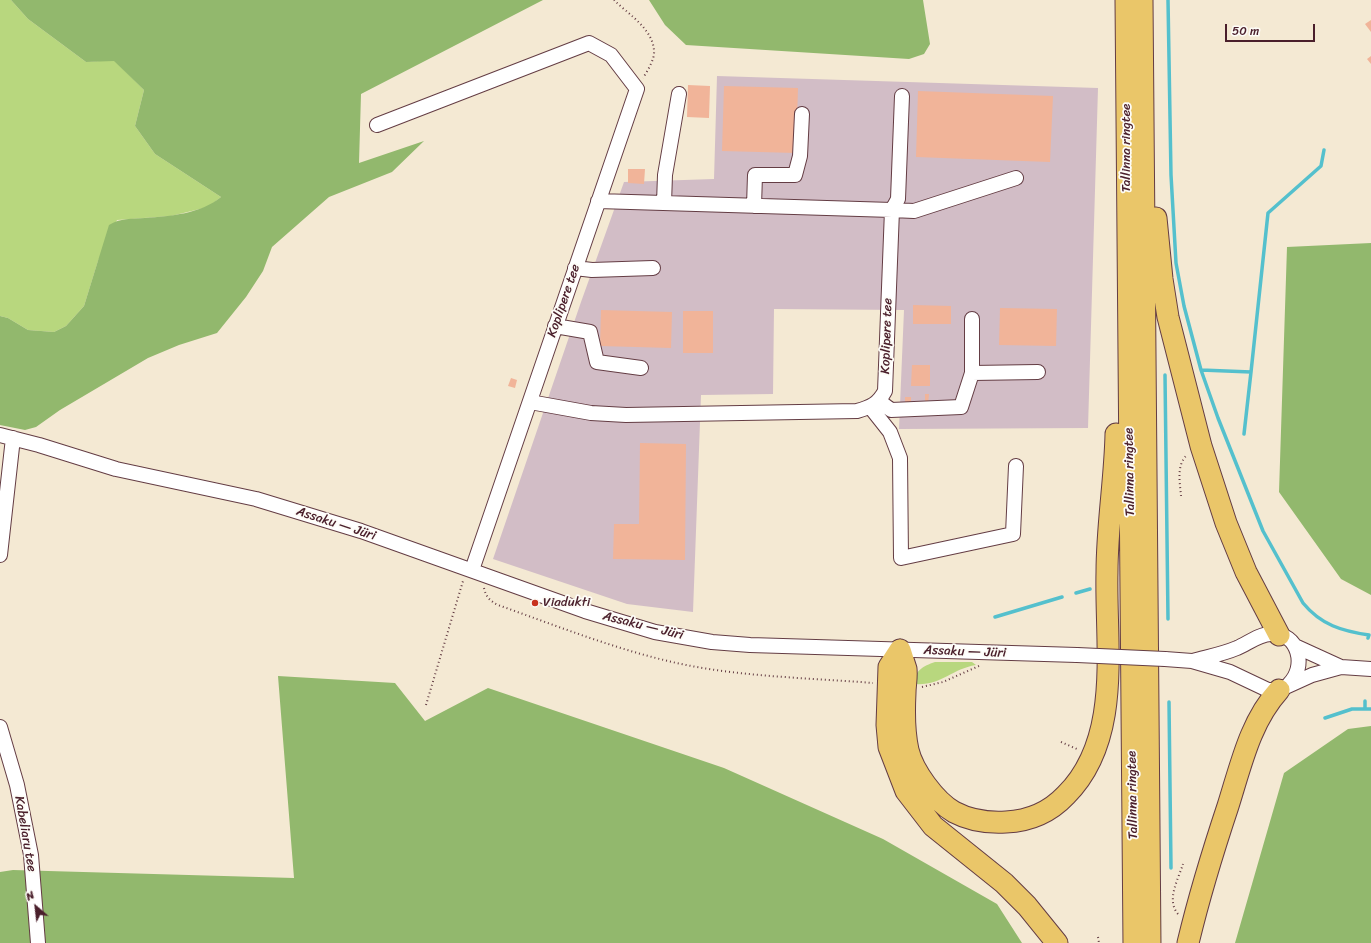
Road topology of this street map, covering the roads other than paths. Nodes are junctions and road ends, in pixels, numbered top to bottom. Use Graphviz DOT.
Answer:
graph roads {
  1 [pos="1126,0"];
  2 [pos="1142,0"];
  3 [pos="679,94"];
  4 [pos="902,96"];
  5 [pos="802,114"];
  6 [pos="1135,116"];
  7 [pos="377,125"];
  8 [pos="1016,178"];
  9 [pos="598,201"];
  10 [pos="664,203"];
  11 [pos="754,206"];
  12 [pos="892,210"];
  13 [pos="1127,245"];
  14 [pos="575,268"];
  15 [pos="653,268"];
  16 [pos="972,319"];
  17 [pos="555,326"];
  18 [pos="641,368"];
  19 [pos="1038,372"];
  20 [pos="972,373"];
  21 [pos="530,402"];
  22 [pos="875,404"];
  23 [pos="6,436"];
  24 [pos="1016,466"];
  25 [pos="0,555"];
  26 [pos="474,571"];
  27 [pos="1287,640"];
  28 [pos="900,650"];
  29 [pos="1192,661"];
  30 [pos="1341,667"];
  31 [pos="1371,669"];
  32 [pos="1284,687"];
  33 [pos="0,727"];
  34 [pos="1190,935"];
  35 [pos="38,943"];
  36 [pos="1057,943"];
  37 [pos="1134,943"];
  38 [pos="1150,943"];
  1 -- 6 [label="highway, Tallinna ringtee"];
  2 -- 6 [label="highway, Tallinna ringtee"];
  2 -- 27 [label="highway"];
  3 -- 10 [label="street"];
  4 -- 12 [label="street, Koplipere tee"];
  5 -- 11 [label="street"];
  6 -- 13 [label="highway, Tallinna ringtee"];
  6 -- 38 [label="highway, Tallinna ringtee"];
  7 -- 9 [label="street, Koplipere tee"];
  8 -- 12 [label="street"];
  9 -- 10 [label="street"];
  9 -- 14 [label="street, Koplipere tee"];
  10 -- 11 [label="street"];
  11 -- 12 [label="street"];
  12 -- 22 [label="street, Koplipere tee"];
  13 -- 28 [label="highway"];
  13 -- 37 [label="highway, Tallinna ringtee"];
  14 -- 15 [label="street"];
  14 -- 17 [label="street, Koplipere tee"];
  16 -- 20 [label="street"];
  17 -- 18 [label="street"];
  17 -- 21 [label="street, Koplipere tee"];
  19 -- 20 [label="street"];
  20 -- 22 [label="street"];
  21 -- 22 [label="street"];
  21 -- 26 [label="street, Koplipere tee"];
  22 -- 24 [label="street"];
  23 -- 25 [label="street"];
  23 -- 26 [label="street, Assaku — Jüri"];
  26 -- 28 [label="street, Assaku — Jüri"];
  27 -- 29 [label="street, Assaku — Jüri"];
  27 -- 30 [label="street"];
  27 -- 32 [label="street"];
  28 -- 29 [label="street, Assaku — Jüri, bridge"];
  28 -- 36 [label="highway"];
  29 -- 32 [label="street, Assaku — Jüri"];
  30 -- 31 [label="street"];
  30 -- 32 [label="street"];
  32 -- 34 [label="highway"];
  33 -- 35 [label="street, Kabeliaru tee"];
}
